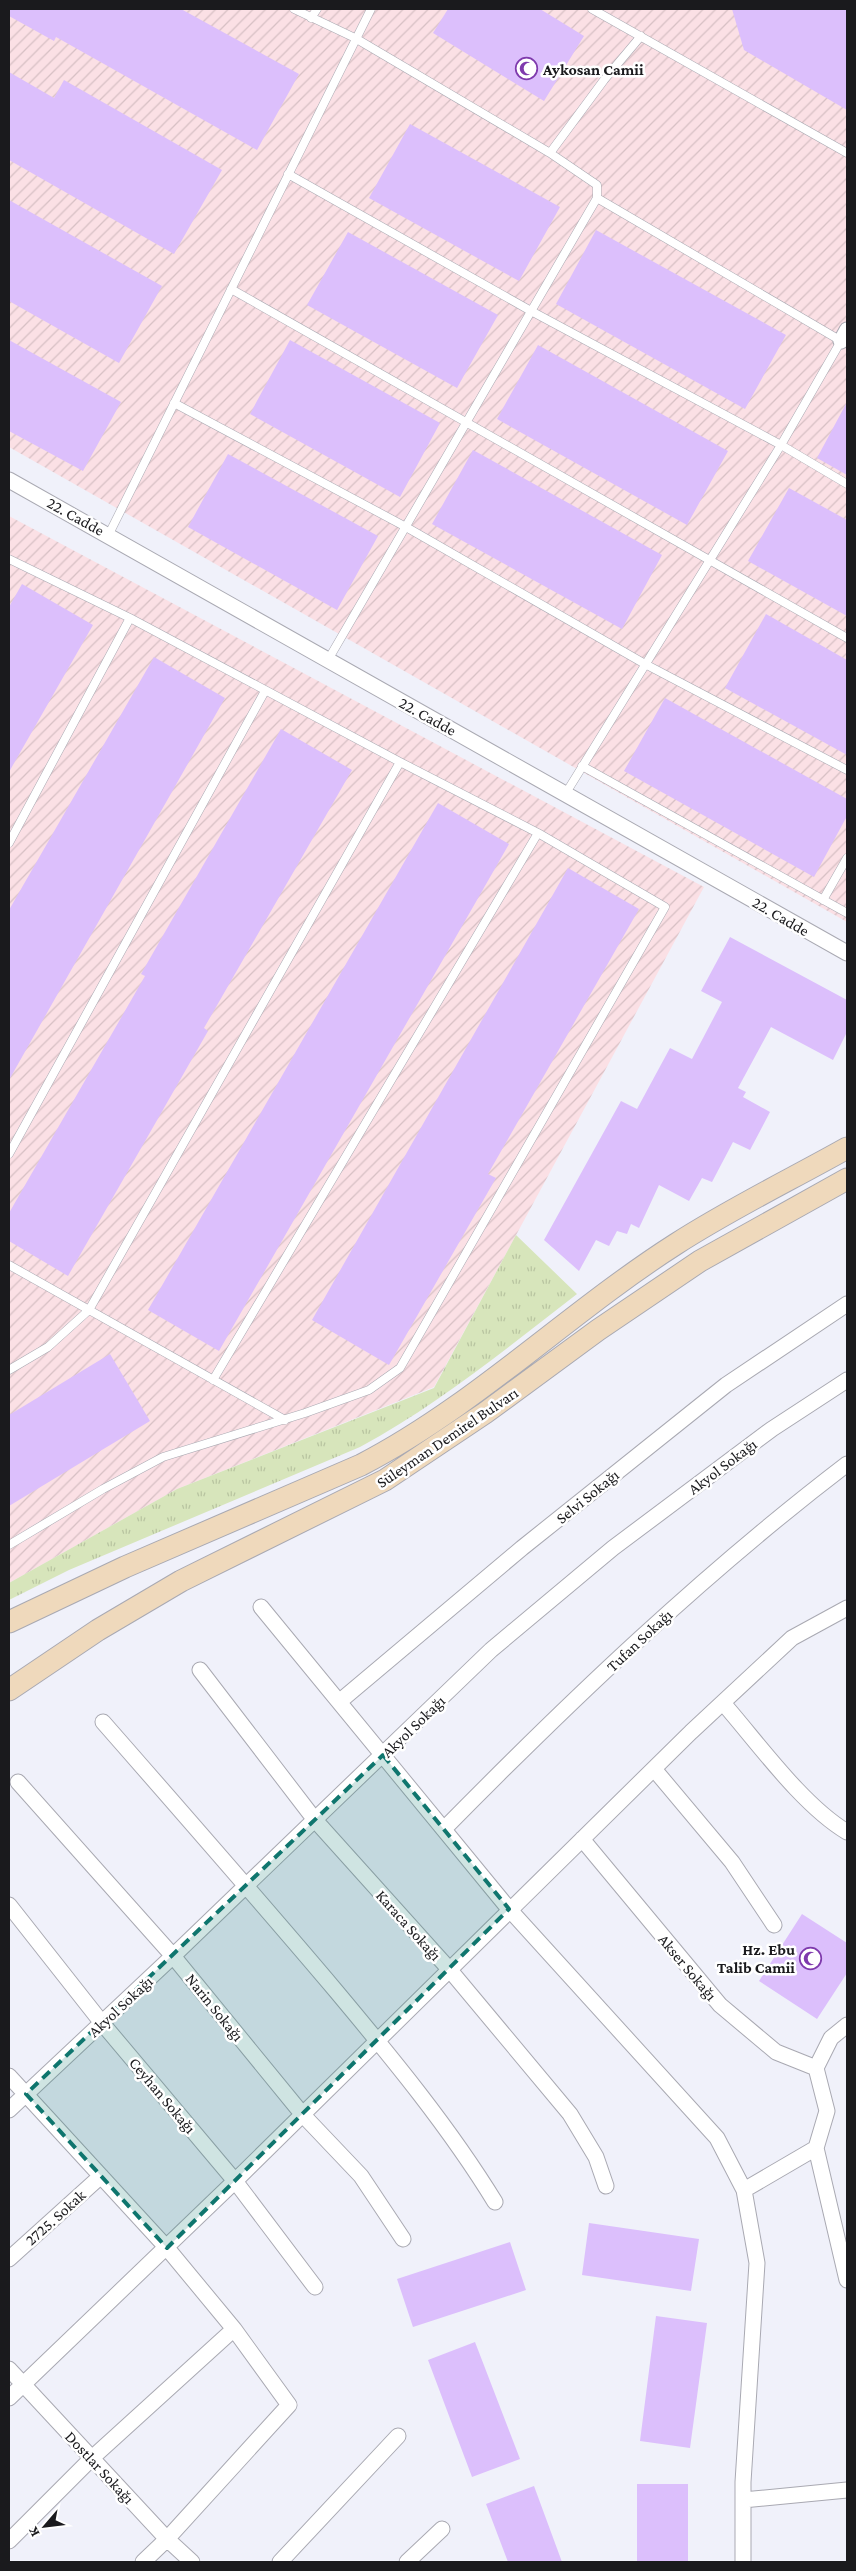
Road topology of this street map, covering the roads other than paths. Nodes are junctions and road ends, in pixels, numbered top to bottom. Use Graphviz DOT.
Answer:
graph roads {
  1 [pos="294,9"];
  2 [pos="317,9"];
  3 [pos="371,9"];
  4 [pos="592,9"];
  5 [pos="311,18"];
  6 [pos="641,36"];
  7 [pos="355,38"];
  8 [pos="550,153"];
  9 [pos="847,153"];
  10 [pos="288,174"];
  11 [pos="597,198"];
  12 [pos="231,289"];
  13 [pos="531,311"];
  14 [pos="845,338"];
  15 [pos="174,403"];
  16 [pos="466,423"];
  17 [pos="780,445"];
  18 [pos="9,480"];
  19 [pos="847,484"];
  20 [pos="406,527"];
  21 [pos="109,534"];
  22 [pos="9,559"];
  23 [pos="708,562"];
  24 [pos="130,618"];
  25 [pos="847,638"];
  26 [pos="328,660"];
  27 [pos="645,664"];
  28 [pos="265,691"];
  29 [pos="400,762"];
  30 [pos="582,766"];
  31 [pos="847,770"];
  32 [pos="566,793"];
  33 [pos="538,834"];
  34 [pos="9,843"];
  35 [pos="847,858"];
  36 [pos="823,900"];
  37 [pos="847,913"];
  38 [pos="847,954"];
  39 [pos="847,1148"];
  40 [pos="9,1154"];
  41 [pos="847,1179"];
  42 [pos="838,1191"];
  43 [pos="9,1265"];
  44 [pos="847,1304"];
  45 [pos="89,1310"];
  46 [pos="9,1370"];
  47 [pos="213,1380"];
  48 [pos="847,1380"];
  49 [pos="285,1420"];
  50 [pos="847,1464"];
  51 [pos="9,1545"];
  52 [pos="261,1607"];
  53 [pos="847,1608"];
  54 [pos="9,1622"];
  55 [pos="200,1670"];
  56 [pos="10,1688"];
  57 [pos="339,1702"];
  58 [pos="723,1703"];
  59 [pos="103,1722"];
  60 [pos="383,1755"];
  61 [pos="654,1769"];
  62 [pos="18,1782"];
  63 [pos="315,1820"];
  64 [pos="444,1829"];
  65 [pos="847,1832"];
  66 [pos="582,1839"];
  67 [pos="247,1885"];
  68 [pos="9,1905"];
  69 [pos="510,1909"];
  70 [pos="774,1925"];
  71 [pos="173,1956"];
  72 [pos="449,1969"];
  73 [pos="102,2022"];
  74 [pos="847,2025"];
  75 [pos="377,2041"];
  76 [pos="816,2068"];
  77 [pos="9,2076"];
  78 [pos="26,2094"];
  79 [pos="9,2110"];
  80 [pos="303,2115"];
  81 [pos="816,2148"];
  82 [pos="101,2176"];
  83 [pos="235,2181"];
  84 [pos="606,2186"];
  85 [pos="744,2190"];
  86 [pos="495,2202"];
  87 [pos="841,2227"];
  88 [pos="403,2239"];
  89 [pos="166,2248"];
  90 [pos="9,2258"];
  91 [pos="847,2280"];
  92 [pos="315,2287"];
  93 [pos="234,2329"];
  94 [pos="9,2369"];
  95 [pos="23,2385"];
  96 [pos="9,2398"];
  97 [pos="398,2436"];
  98 [pos="92,2458"];
  99 [pos="847,2490"];
  100 [pos="743,2500"];
  101 [pos="442,2529"];
  102 [pos="167,2539"];
  103 [pos="9,2541"];
  104 [pos="143,2562"];
  105 [pos="192,2562"];
  106 [pos="280,2562"];
  107 [pos="408,2562"];
  108 [pos="743,2562"];
  1 -- 5 [label="lane"];
  2 -- 5 [label="lane"];
  3 -- 7 [label="lane"];
  4 -- 6 [label="lane"];
  5 -- 7 [label="lane"];
  6 -- 8 [label="lane"];
  6 -- 9 [label="lane"];
  7 -- 8 [label="lane"];
  7 -- 10 [label="lane"];
  8 -- 11 [label="lane"];
  10 -- 12 [label="lane"];
  10 -- 13 [label="lane"];
  11 -- 13 [label="lane"];
  11 -- 14 [label="lane"];
  12 -- 15 [label="lane"];
  12 -- 16 [label="lane"];
  13 -- 16 [label="lane"];
  13 -- 17 [label="lane"];
  14 -- 17 [label="lane"];
  15 -- 20 [label="lane"];
  15 -- 21 [label="lane"];
  16 -- 20 [label="lane"];
  16 -- 23 [label="lane"];
  17 -- 19 [label="lane"];
  17 -- 23 [label="lane"];
  18 -- 21 [label="street, 22. Cadde"];
  20 -- 26 [label="lane"];
  20 -- 27 [label="lane"];
  21 -- 26 [label="street, 22. Cadde"];
  22 -- 24 [label="lane"];
  23 -- 25 [label="lane"];
  23 -- 27 [label="lane"];
  24 -- 28 [label="lane"];
  24 -- 34 [label="lane"];
  26 -- 32 [label="street, 22. Cadde"];
  27 -- 30 [label="lane"];
  27 -- 31 [label="lane"];
  28 -- 29 [label="lane"];
  28 -- 40 [label="lane"];
  29 -- 33 [label="lane"];
  29 -- 45 [label="lane"];
  30 -- 32 [label="lane"];
  30 -- 36 [label="lane"];
  32 -- 38 [label="street, 22. Cadde"];
  33 -- 47 [label="lane"];
  33 -- 49 [label="lane"];
  35 -- 36 [label="lane"];
  36 -- 37 [label="lane"];
  39 -- 54 [label="main road, Süleyman Demirel Bulvarı"];
  41 -- 42 [label="main road, Süleyman Demirel Bulvarı"];
  42 -- 56 [label="main road, Süleyman Demirel Bulvarı"];
  43 -- 45 [label="lane"];
  44 -- 57 [label="street, Selvi Sokağı"];
  45 -- 46 [label="lane"];
  45 -- 47 [label="lane"];
  47 -- 49 [label="lane"];
  48 -- 60 [label="street, Akyol Sokağı"];
  49 -- 51 [label="lane"];
  50 -- 64 [label="street, Tufan Sokağı"];
  52 -- 57 [label="street"];
  53 -- 58 [label="street"];
  55 -- 63 [label="street, Karaca Sokağı"];
  57 -- 60 [label="street"];
  58 -- 61 [label="street"];
  58 -- 65 [label="street"];
  59 -- 67 [label="street"];
  60 -- 63 [label="street, Akyol Sokağı"];
  60 -- 64 [label="street"];
  61 -- 66 [label="street"];
  61 -- 70 [label="street"];
  62 -- 71 [label="street, Narin Sokağı"];
  63 -- 67 [label="street, Akyol Sokağı"];
  63 -- 72 [label="street, Karaca Sokağı"];
  64 -- 69 [label="street"];
  66 -- 69 [label="street"];
  66 -- 76 [label="street, Akser Sokağı"];
  67 -- 71 [label="street, Akyol Sokağı"];
  67 -- 75 [label="street"];
  68 -- 73 [label="street, Ceyhan Sokağı"];
  69 -- 72 [label="street"];
  69 -- 85 [label="street"];
  71 -- 73 [label="street, Akyol Sokağı"];
  71 -- 80 [label="street, Narin Sokağı"];
  72 -- 75 [label="street"];
  72 -- 84 [label="street, Karaca Sokağı"];
  73 -- 78 [label="street, Akyol Sokağı"];
  73 -- 83 [label="street, Ceyhan Sokağı"];
  74 -- 76 [label="street"];
  75 -- 80 [label="street"];
  75 -- 86 [label="street"];
  76 -- 81 [label="street"];
  77 -- 78 [label="street"];
  78 -- 79 [label="street, Akyol Sokağı"];
  78 -- 82 [label="street"];
  80 -- 83 [label="street"];
  80 -- 88 [label="street, Narin Sokağı"];
  81 -- 85 [label="street"];
  81 -- 87 [label="street"];
  82 -- 89 [label="street"];
  82 -- 90 [label="street, 2725. Sokak"];
  83 -- 89 [label="street"];
  83 -- 92 [label="street, Ceyhan Sokağı"];
  85 -- 100 [label="street"];
  87 -- 91 [label="street"];
  89 -- 93 [label="street"];
  89 -- 95 [label="street"];
  93 -- 98 [label="street"];
  93 -- 102 [label="street"];
  94 -- 95 [label="street, Dostlar Sokağı"];
  95 -- 96 [label="street"];
  95 -- 98 [label="street, Dostlar Sokağı"];
  97 -- 106 [label="street"];
  98 -- 102 [label="street, Dostlar Sokağı"];
  98 -- 103 [label="street"];
  99 -- 100 [label="street"];
  100 -- 108 [label="street"];
  101 -- 107 [label="street"];
  102 -- 104 [label="street"];
  102 -- 105 [label="street, Dostlar Sokağı"];
}
